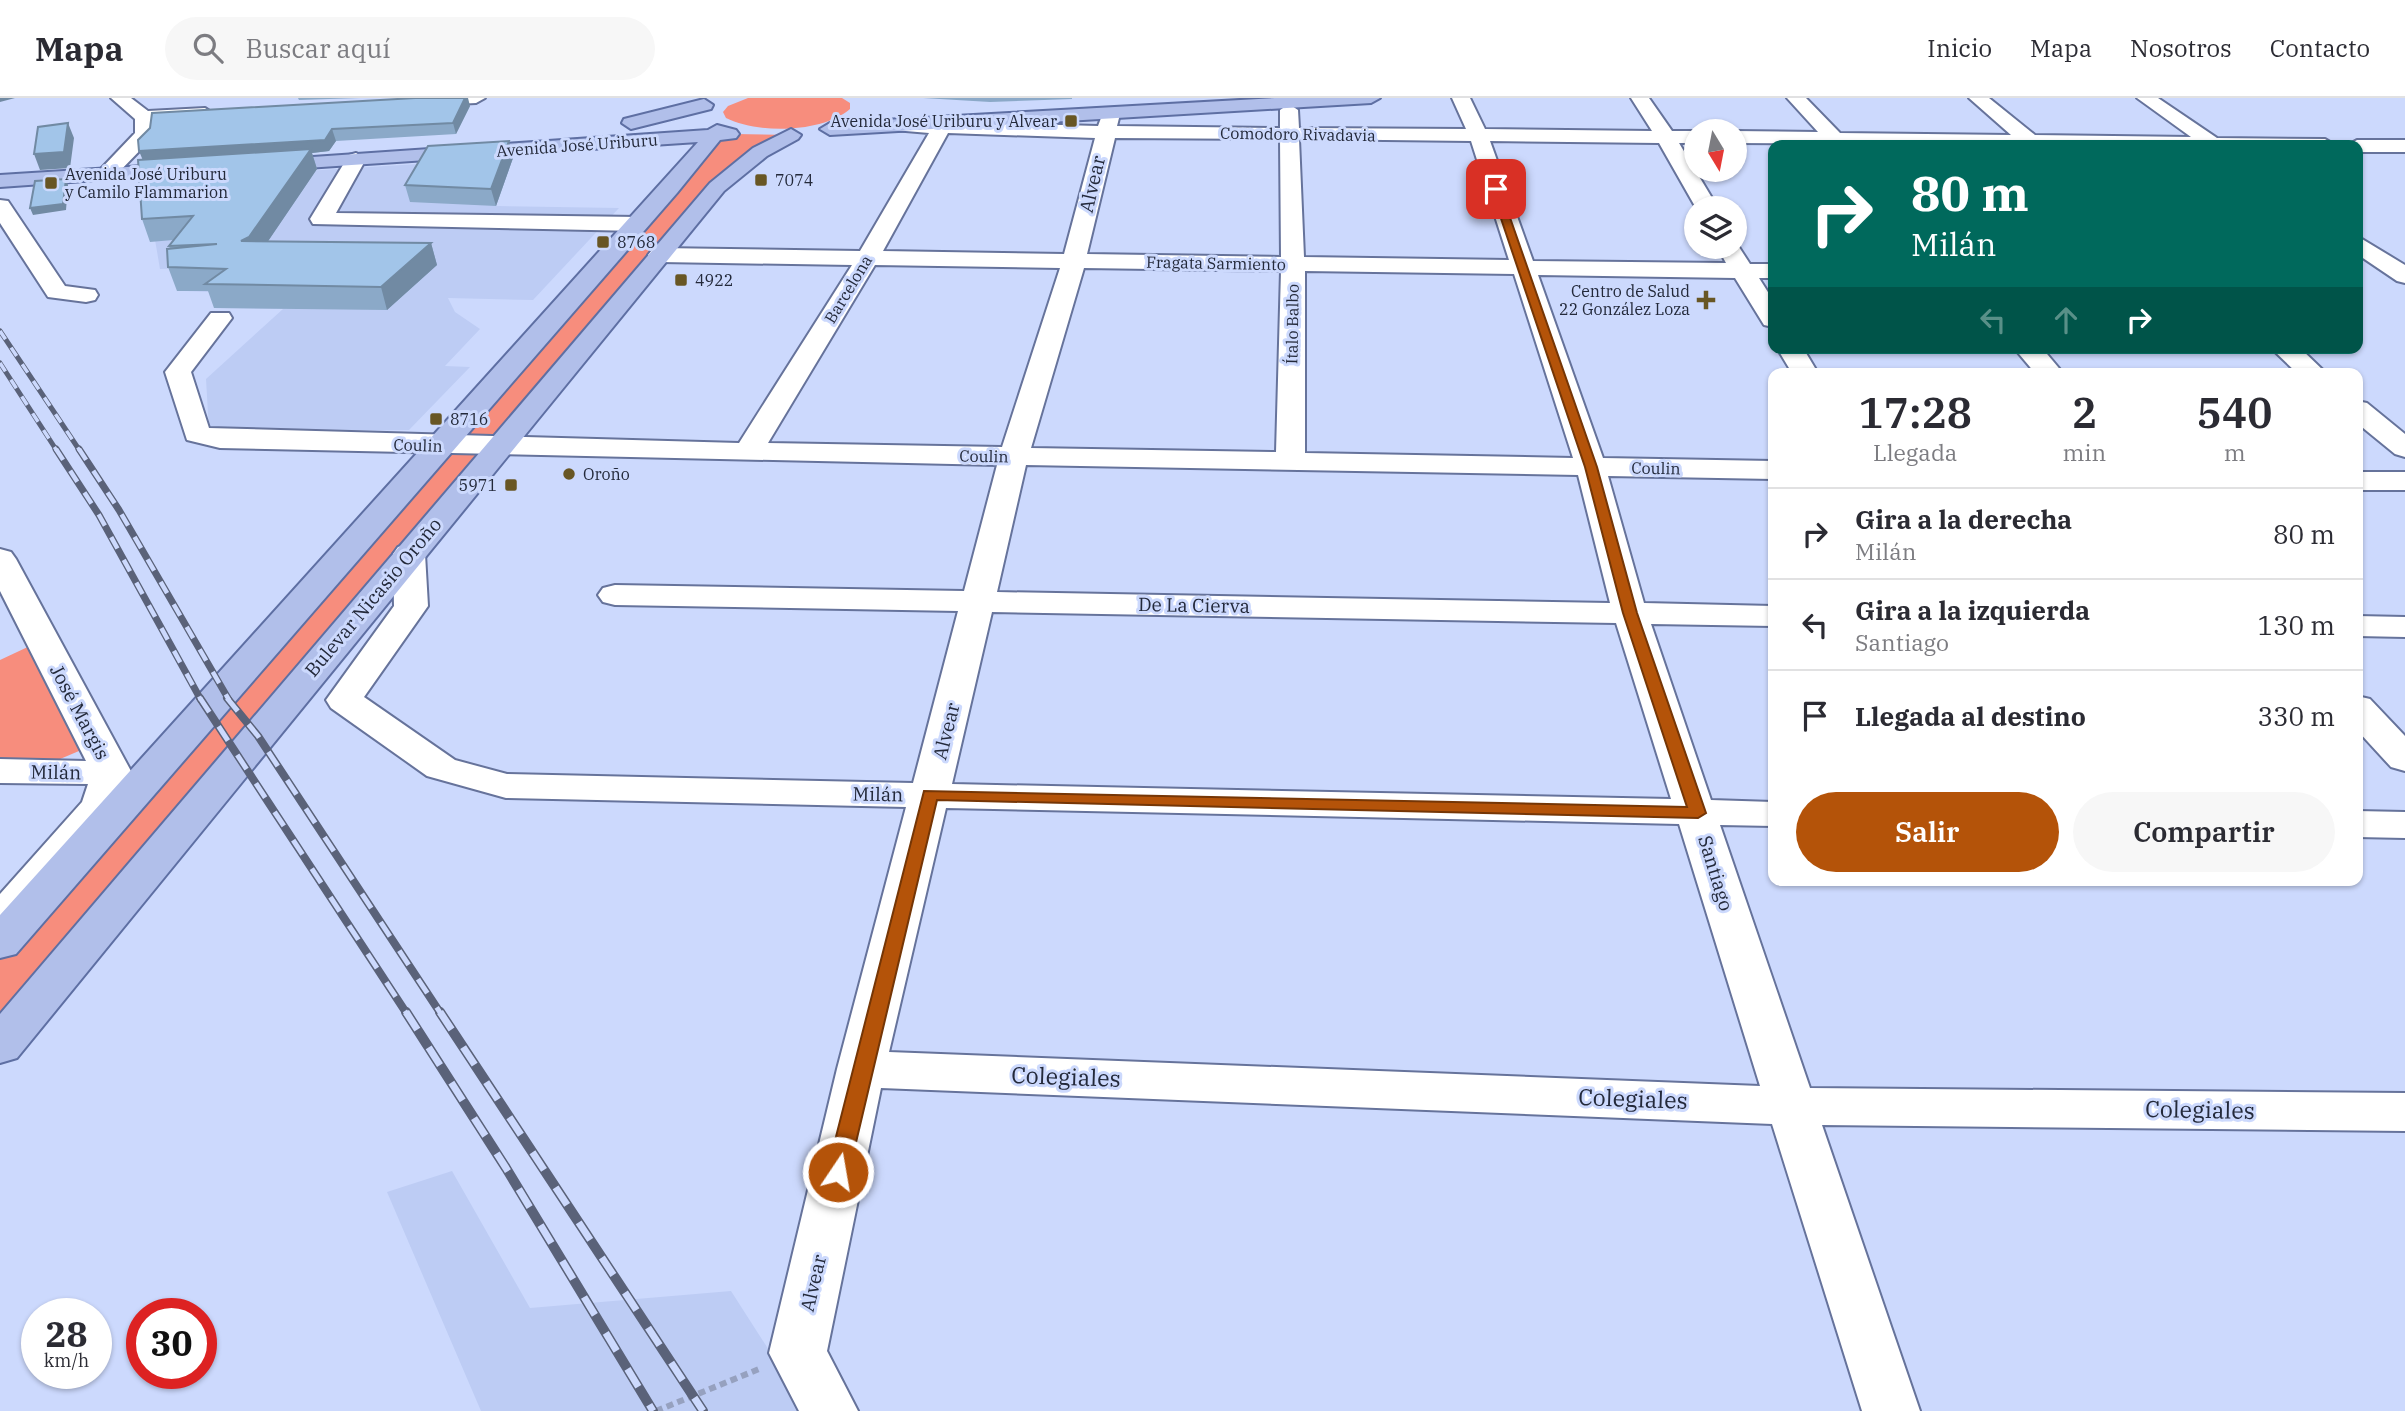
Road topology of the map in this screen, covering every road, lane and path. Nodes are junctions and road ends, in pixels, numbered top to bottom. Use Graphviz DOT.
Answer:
graph roads {
  1 [pos="120,98"];
  2 [pos="476,98"];
  3 [pos="1205,98"];
  4 [pos="1371,98"];
  5 [pos="1461,98"];
  6 [pos="1640,98"];
  7 [pos="1796,98"];
  8 [pos="1978,98"];
  9 [pos="2146,98"];
  10 [pos="712,102"];
  11 [pos="393,103"];
  12 [pos="1288,103"];
  13 [pos="872,109"];
  14 [pos="227,112"];
  15 [pos="144,117"];
  16 [pos="942,118"];
  17 [pos="1107,123"];
  18 [pos="901,126"];
  19 [pos="830,129"];
  20 [pos="722,133"];
  21 [pos="1290,134"];
  22 [pos="791,135"];
  23 [pos="1479,136"];
  24 [pos="1666,137"];
  25 [pos="1684,137"];
  26 [pos="1747,138"];
  27 [pos="1796,140"];
  28 [pos="1835,140"];
  29 [pos="2028,140"];
  30 [pos="2207,140"];
  31 [pos="616,143"];
  32 [pos="2363,146"];
  33 [pos="2405,146"];
  34 [pos="356,159"];
  35 [pos="214,162"];
  36 [pos="690,165"];
  37 [pos="112,168"];
  38 [pos="0,169"];
  39 [pos="0,181"];
  40 [pos="1700,196"];
  41 [pos="6,215"];
  42 [pos="638,225"];
  43 [pos="2363,247"];
  44 [pos="660,255"];
  45 [pos="868,257"];
  46 [pos="1735,259"];
  47 [pos="1074,261"];
  48 [pos="1293,265"];
  49 [pos="1522,268"];
  50 [pos="1742,270"];
  51 [pos="1768,271"];
  52 [pos="2405,277"];
  53 [pos="2369,279"];
  54 [pos="86,295"];
  55 [pos="1768,312"];
  56 [pos="220,318"];
  57 [pos="2033,354"];
  58 [pos="2291,354"];
  59 [pos="2046,368"];
  60 [pos="2307,368"];
  61 [pos="2363,414"];
  62 [pos="442,446"];
  63 [pos="498,447"];
  64 [pos="2405,448"];
  65 [pos="748,452"];
  66 [pos="1014,456"];
  67 [pos="1290,461"];
  68 [pos="1591,467"];
  69 [pos="1768,470"];
  70 [pos="2363,481"];
  71 [pos="2405,481"];
  72 [pos="409,554"];
  73 [pos="0,559"];
  74 [pos="615,595"];
  75 [pos="978,601"];
  76 [pos="1630,613"];
  77 [pos="1768,615"];
  78 [pos="2363,626"];
  79 [pos="2405,627"];
  80 [pos="2363,714"];
  81 [pos="2405,759"];
  82 [pos="0,771"];
  83 [pos="112,773"];
  84 [pos="930,794"];
  85 [pos="1698,813"];
  86 [pos="1768,814"];
  87 [pos="2363,824"];
  88 [pos="2405,825"];
  89 [pos="0,921"];
  90 [pos="0,943"];
  91 [pos="0,1046"];
  92 [pos="861,1069"];
  93 [pos="1789,1106"];
  94 [pos="2405,1112"];
  95 [pos="798,1353"];
  96 [pos="656,1411"];
  97 [pos="829,1411"];
  98 [pos="1891,1411"];
  1 -- 15 [label="street"];
  2 -- 11 [label="street"];
  3 -- 16 [label="main road"];
  4 -- 12 [label="main road"];
  5 -- 23 [label="street, Santiago"];
  6 -- 24 [label="street"];
  7 -- 28 [label="street"];
  8 -- 29 [label="street"];
  9 -- 30 [label="street"];
  10 -- 20 [label="main road"];
  10 -- 34 [label="main road, Avenida José Uriburu"];
  12 -- 17 [label="main road"];
  12 -- 21 [label="street, Ítalo Balbo"];
  13 -- 19 [label="main road"];
  14 -- 15 [label="street"];
  15 -- 37 [label="street"];
  16 -- 17 [label="street, Comodoro Rivadavia"];
  16 -- 18 [label="street, Comodoro Rivadavia"];
  16 -- 45 [label="street, Barcelona"];
  17 -- 21 [label="street, Comodoro Rivadavia"];
  17 -- 47 [label="street, Alvear"];
  18 -- 19 [label="main road"];
  19 -- 22 [label="main road"];
  20 -- 22 [label="main road, Avenida José Uriburu"];
  20 -- 31 [label="main road, Avenida José Uriburu"];
  20 -- 36 [label="main road"];
  21 -- 23 [label="street, Comodoro Rivadavia"];
  21 -- 48 [label="street, Ítalo Balbo"];
  22 -- 44 [label="main road, Bulevar Nicasio Oroño"];
  23 -- 24 [label="street, Comodoro Rivadavia"];
  23 -- 49 [label="street, Santiago"];
  24 -- 25 [label="street, Comodoro Rivadavia"];
  24 -- 40 [label="street"];
  26 -- 27 [label="street"];
  31 -- 34 [label="main road, Avenida José Uriburu"];
  31 -- 36 [label="main road"];
  32 -- 33 [label="street"];
  34 -- 42 [label="street"];
  35 -- 37 [label="main road"];
  36 -- 42 [label="main road"];
  37 -- 38 [label="main road"];
  37 -- 39 [label="main road"];
  41 -- 54 [label="street"];
  42 -- 62 [label="main road"];
  43 -- 52 [label="street"];
  44 -- 45 [label="street, Fragata Sarmiento"];
  44 -- 63 [label="main road, Bulevar Nicasio Oroño"];
  45 -- 47 [label="street, Fragata Sarmiento"];
  45 -- 65 [label="street, Barcelona"];
  46 -- 50 [label="street"];
  47 -- 48 [label="street, Fragata Sarmiento"];
  47 -- 66 [label="street, Alvear"];
  48 -- 49 [label="street, Fragata Sarmiento"];
  48 -- 67 [label="street, Ítalo Balbo"];
  49 -- 50 [label="street, Fragata Sarmiento"];
  49 -- 68 [label="street, Santiago"];
  50 -- 51 [label="street, Fragata Sarmiento"];
  50 -- 55 [label="street"];
  52 -- 53 [label="street"];
  56 -- 62 [label="street, Coulin"];
  57 -- 59 [label="street"];
  58 -- 60 [label="street"];
  61 -- 64 [label="street"];
  62 -- 63 [label="street, Coulin"];
  62 -- 90 [label="main road"];
  63 -- 65 [label="street, Coulin"];
  63 -- 72 [label="main road, Bulevar Nicasio Oroño"];
  65 -- 66 [label="street, Coulin"];
  66 -- 67 [label="street, Coulin"];
  66 -- 75 [label="street, Alvear"];
  67 -- 68 [label="street, Coulin"];
  68 -- 69 [label="street, Coulin"];
  68 -- 76 [label="street, Santiago"];
  70 -- 71 [label="street"];
  72 -- 84 [label="street, Milán"];
  72 -- 91 [label="main road, Bulevar Nicasio Oroño"];
  73 -- 83 [label="street, José Margis"];
  74 -- 75 [label="street, De La Cierva"];
  75 -- 76 [label="street, De La Cierva"];
  75 -- 84 [label="street, Alvear"];
  76 -- 77 [label="street, De La Cierva"];
  76 -- 85 [label="street, Santiago"];
  78 -- 79 [label="street"];
  80 -- 81 [label="street"];
  82 -- 83 [label="street, Milán"];
  83 -- 89 [label="street, José Margis"];
  84 -- 85 [label="street, Milán"];
  84 -- 92 [label="street, Alvear"];
  85 -- 86 [label="street, Milán"];
  85 -- 93 [label="street, Santiago"];
  87 -- 88 [label="street"];
  92 -- 93 [label="street, Colegiales"];
  92 -- 95 [label="street, Alvear"];
  93 -- 94 [label="street, Colegiales"];
  93 -- 98 [label="street, Santiago"];
  95 -- 96 [label="path"];
  95 -- 97 [label="street"];
}
